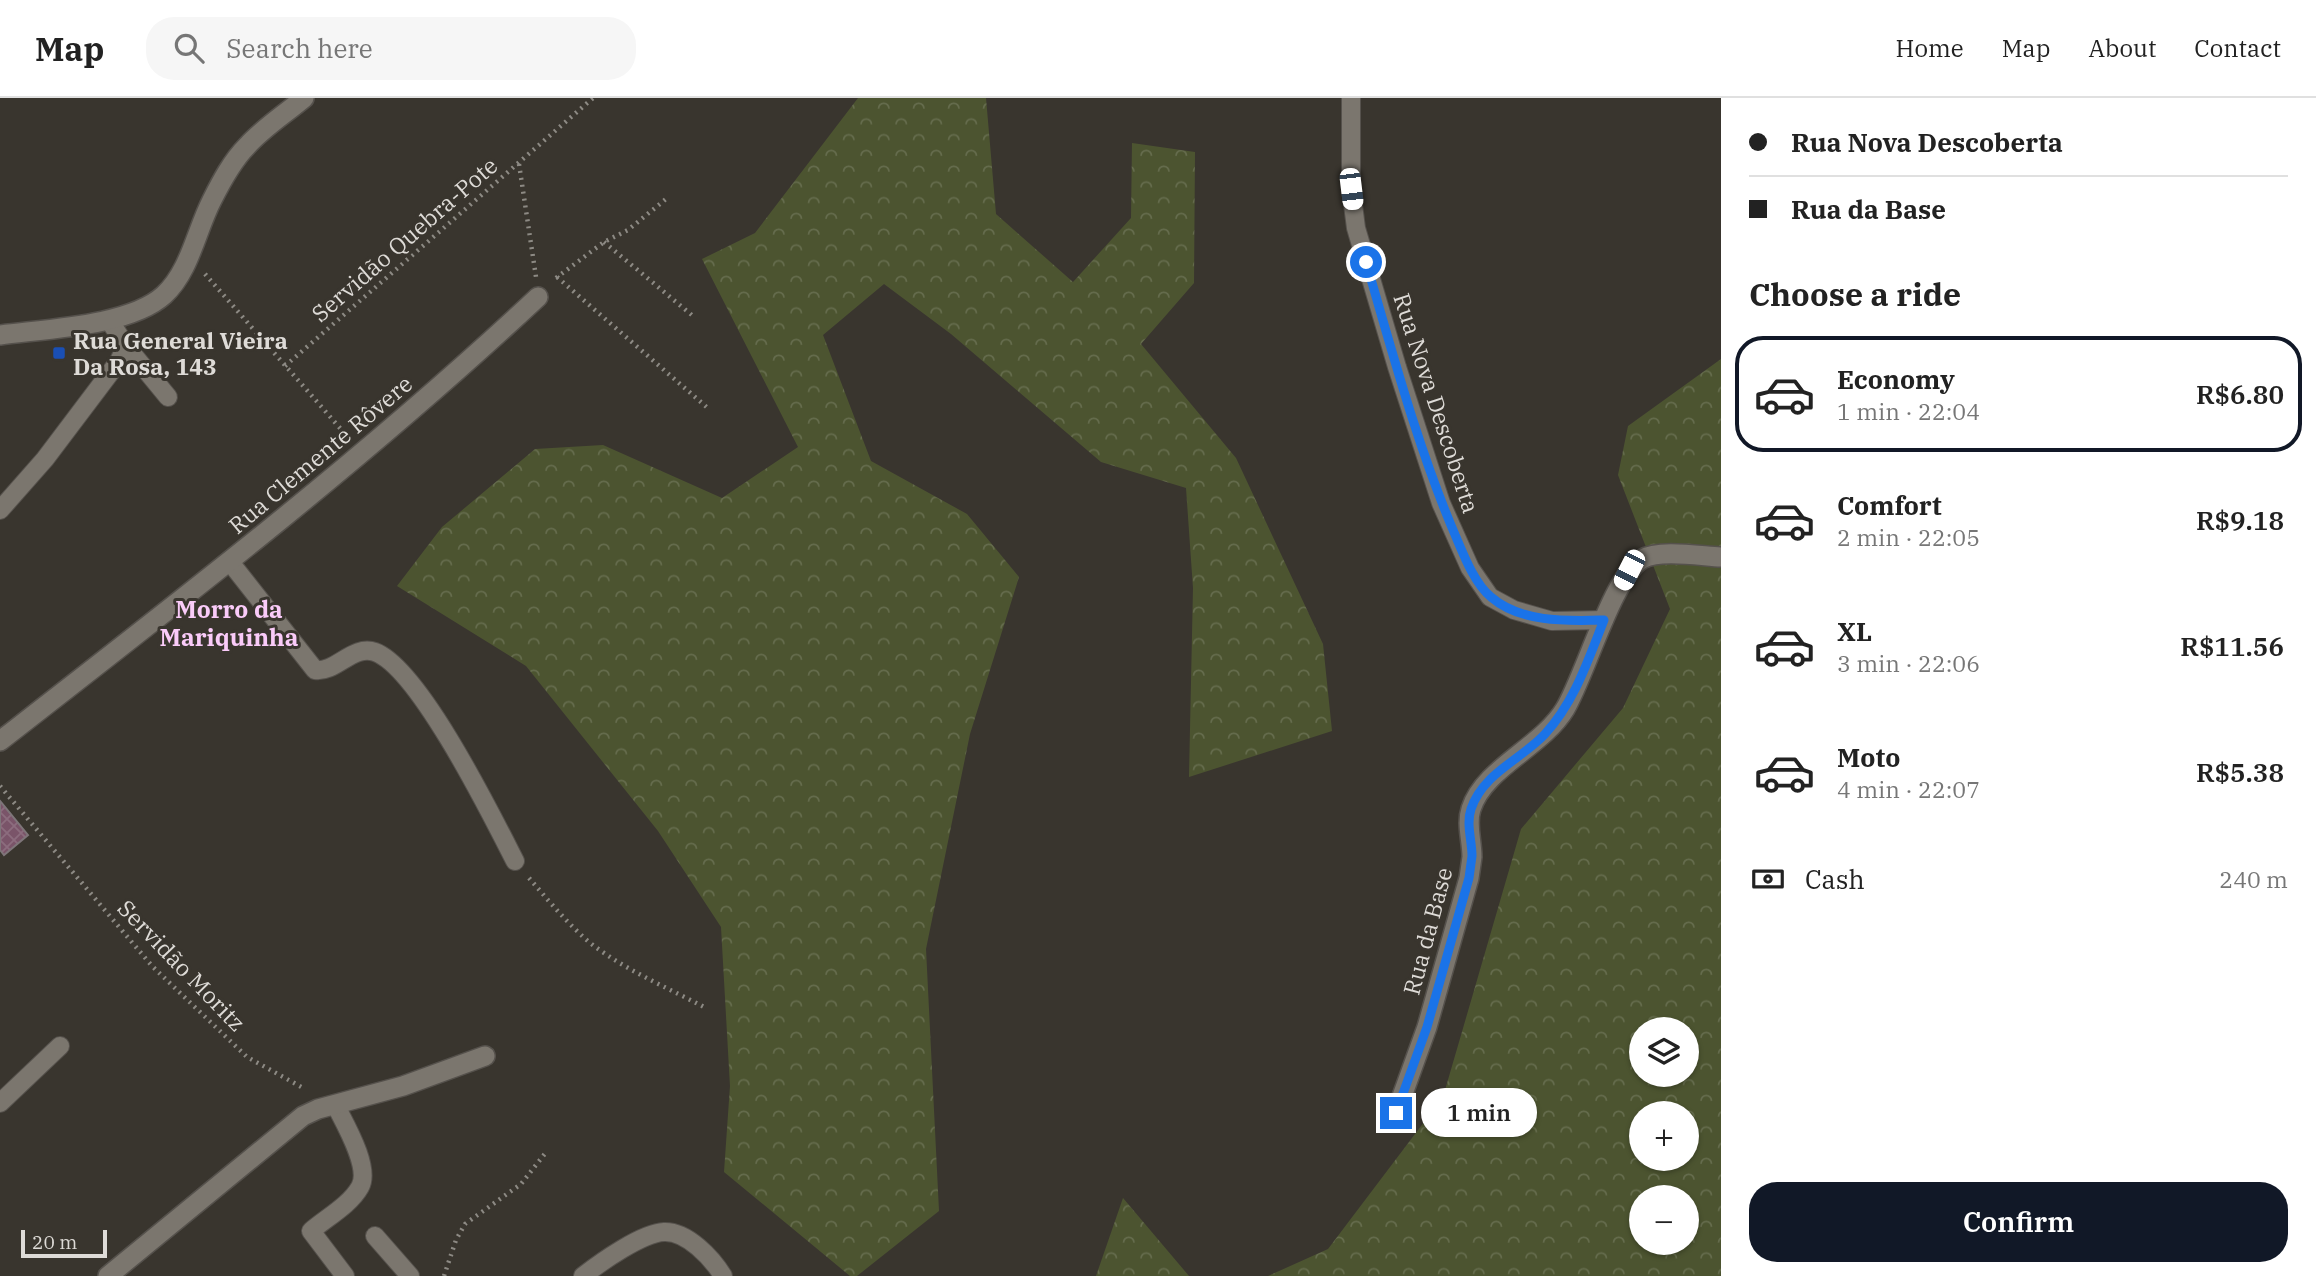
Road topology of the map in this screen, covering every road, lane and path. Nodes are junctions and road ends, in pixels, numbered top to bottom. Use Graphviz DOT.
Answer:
graph roads {
  1 [pos="304,98"];
  2 [pos="593,98"];
  3 [pos="1351,98"];
  4 [pos="519,163"];
  5 [pos="666,199"];
  6 [pos="604,242"];
  7 [pos="189,256"];
  8 [pos="557,277"];
  9 [pos="538,296"];
  10 [pos="692,316"];
  11 [pos="109,320"];
  12 [pos="0,335"];
  13 [pos="126,346"];
  14 [pos="285,366"];
  15 [pos="168,397"];
  16 [pos="710,410"];
  17 [pos="362,452"];
  18 [pos="0,510"];
  19 [pos="1721,557"];
  20 [pos="230,562"];
  21 [pos="1604,620"];
  22 [pos="0,741"];
  23 [pos="0,786"];
  24 [pos="515,861"];
  25 [pos="704,1007"];
  26 [pos="60,1046"];
  27 [pos="485,1056"];
  28 [pos="0,1103"];
  29 [pos="336,1106"];
  30 [pos="1396,1113"];
  31 [pos="547,1151"];
  32 [pos="375,1236"];
  33 [pos="108,1276"];
  34 [pos="345,1276"];
  35 [pos="410,1276"];
  36 [pos="444,1276"];
  37 [pos="583,1276"];
  38 [pos="723,1276"];
  1 -- 7 [label="street"];
  2 -- 4 [label="path, Servidão Quebra-Pote"];
  3 -- 21 [label="lane, Rua Nova Descoberta"];
  4 -- 9 [label="path"];
  4 -- 14 [label="path, Servidão Quebra-Pote"];
  5 -- 6 [label="path"];
  6 -- 8 [label="path"];
  6 -- 10 [label="path"];
  7 -- 11 [label="street"];
  7 -- 14 [label="path"];
  8 -- 9 [label="path"];
  8 -- 16 [label="path"];
  9 -- 17 [label="street, Rua Clemente Rôvere"];
  11 -- 12 [label="street"];
  11 -- 13 [label="lane"];
  13 -- 15 [label="lane"];
  13 -- 18 [label="lane"];
  14 -- 17 [label="path"];
  17 -- 20 [label="street, Rua Clemente Rôvere"];
  19 -- 21 [label="street, Rua da Base"];
  20 -- 22 [label="street, Rua Clemente Rôvere"];
  20 -- 24 [label="lane"];
  21 -- 30 [label="street, Rua da Base"];
  23 -- 29 [label="path, Servidão Moritz"];
  24 -- 25 [label="path"];
  26 -- 28 [label="lane"];
  27 -- 29 [label="street"];
  29 -- 33 [label="street"];
  29 -- 34 [label="lane"];
  31 -- 36 [label="path"];
  32 -- 35 [label="lane"];
  37 -- 38 [label="lane"];
}
